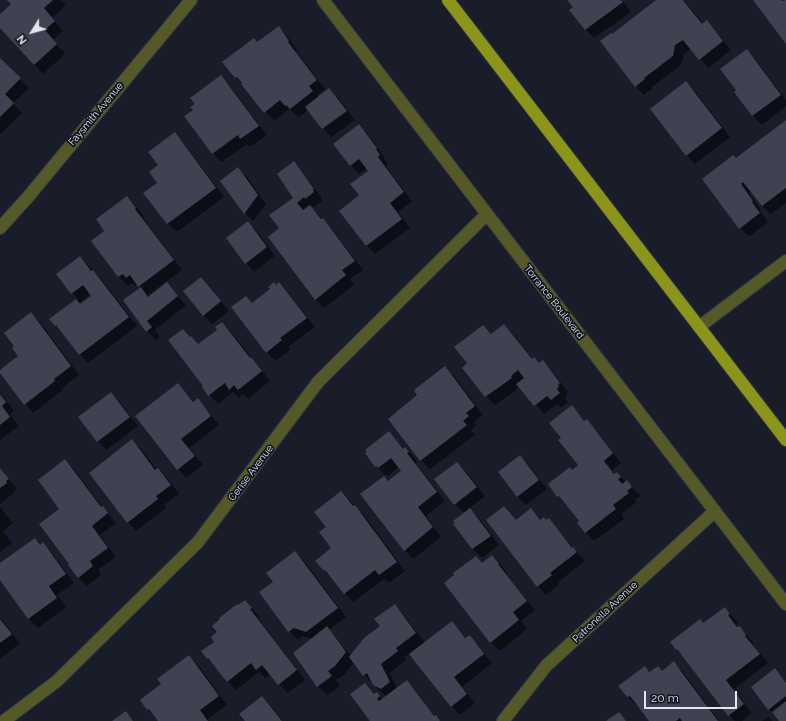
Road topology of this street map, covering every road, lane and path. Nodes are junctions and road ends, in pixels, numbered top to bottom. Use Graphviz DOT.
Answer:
graph roads {
  1 [pos="191,0"];
  2 [pos="323,0"];
  3 [pos="448,0"];
  4 [pos="487,214"];
  5 [pos="0,228"];
  6 [pos="786,261"];
  7 [pos="699,327"];
  8 [pos="786,440"];
  9 [pos="715,511"];
  10 [pos="786,604"];
  11 [pos="4,721"];
  12 [pos="503,721"];
  1 -- 5 [label="street, Faysmith Avenue"];
  2 -- 4 [label="street, Torrance Boulevard"];
  3 -- 7 [label="main road"];
  4 -- 9 [label="street, Torrance Boulevard"];
  4 -- 11 [label="street, Cerise Avenue"];
  6 -- 7 [label="street"];
  7 -- 8 [label="main road"];
  9 -- 10 [label="street, Torrance Boulevard"];
  9 -- 12 [label="street, Patronella Avenue"];
}
